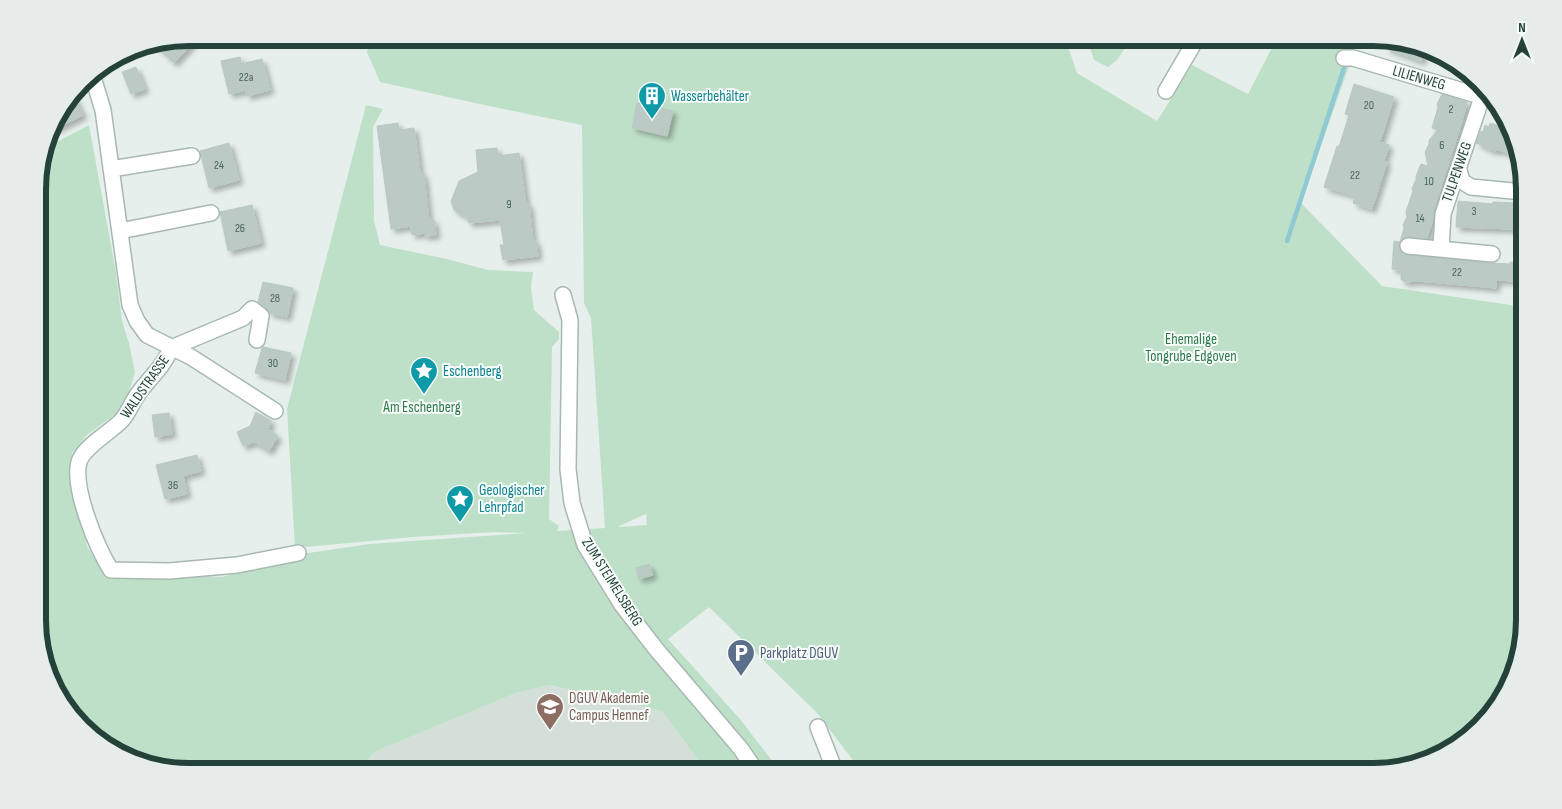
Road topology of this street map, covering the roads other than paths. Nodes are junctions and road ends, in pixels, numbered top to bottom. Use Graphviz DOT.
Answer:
graph roads {
  1 [pos="1192,46"];
  2 [pos="1348,58"];
  3 [pos="95,82"];
  4 [pos="1166,91"];
  5 [pos="1482,97"];
  6 [pos="1486,103"];
  7 [pos="192,156"];
  8 [pos="111,169"];
  9 [pos="1458,170"];
  10 [pos="1516,191"];
  11 [pos="211,213"];
  12 [pos="120,231"];
  13 [pos="1408,246"];
  14 [pos="1441,250"];
  15 [pos="1492,254"];
  16 [pos="563,295"];
  17 [pos="257,340"];
  18 [pos="171,348"];
  19 [pos="275,411"];
  20 [pos="298,553"];
  21 [pos="818,727"];
  22 [pos="832,762"];
  23 [pos="750,763"];
  1 -- 4 [label="street"];
  2 -- 5 [label="street, LILIENWEG"];
  3 -- 8 [label="street, WALDSTRASSE"];
  6 -- 9 [label="street, TULPENWEG"];
  7 -- 8 [label="street"];
  8 -- 12 [label="street, WALDSTRASSE"];
  9 -- 10 [label="street"];
  9 -- 14 [label="street, TULPENWEG"];
  11 -- 12 [label="street"];
  12 -- 18 [label="street, WALDSTRASSE"];
  13 -- 14 [label="street"];
  14 -- 15 [label="street"];
  16 -- 23 [label="street, ZUM STEIMELSBERG"];
  17 -- 18 [label="street"];
  18 -- 19 [label="street"];
  18 -- 20 [label="street, WALDSTRASSE"];
  21 -- 22 [label="street"];
}
